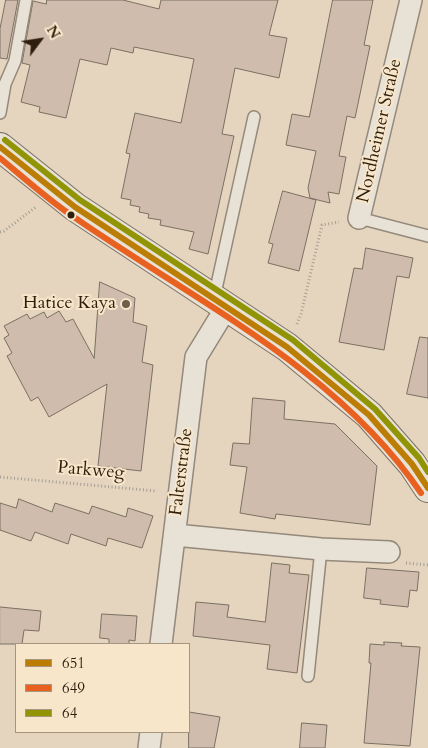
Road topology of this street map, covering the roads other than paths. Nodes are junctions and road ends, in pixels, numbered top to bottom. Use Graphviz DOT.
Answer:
graph roads {
  1 [pos="26,0"];
  2 [pos="411,0"];
  3 [pos="0,113"];
  4 [pos="254,117"];
  5 [pos="0,146"];
  6 [pos="359,218"];
  7 [pos="428,236"];
  8 [pos="220,304"];
  9 [pos="428,488"];
  10 [pos="175,535"];
  11 [pos="321,549"];
  12 [pos="389,552"];
  13 [pos="161,643"];
  14 [pos="308,676"];
  15 [pos="151,733"];
  16 [pos="149,748"];
  1 -- 3 [label="lane"];
  2 -- 6 [label="street, Nordheimer Straße"];
  4 -- 8 [label="lane"];
  5 -- 8 [label="main road"];
  6 -- 7 [label="lane"];
  8 -- 9 [label="main road"];
  8 -- 10 [label="street, Falterstraße"];
  10 -- 11 [label="street"];
  10 -- 13 [label="street, Falterstraße"];
  11 -- 12 [label="street"];
  11 -- 14 [label="lane"];
  15 -- 16 [label="street"];
}
